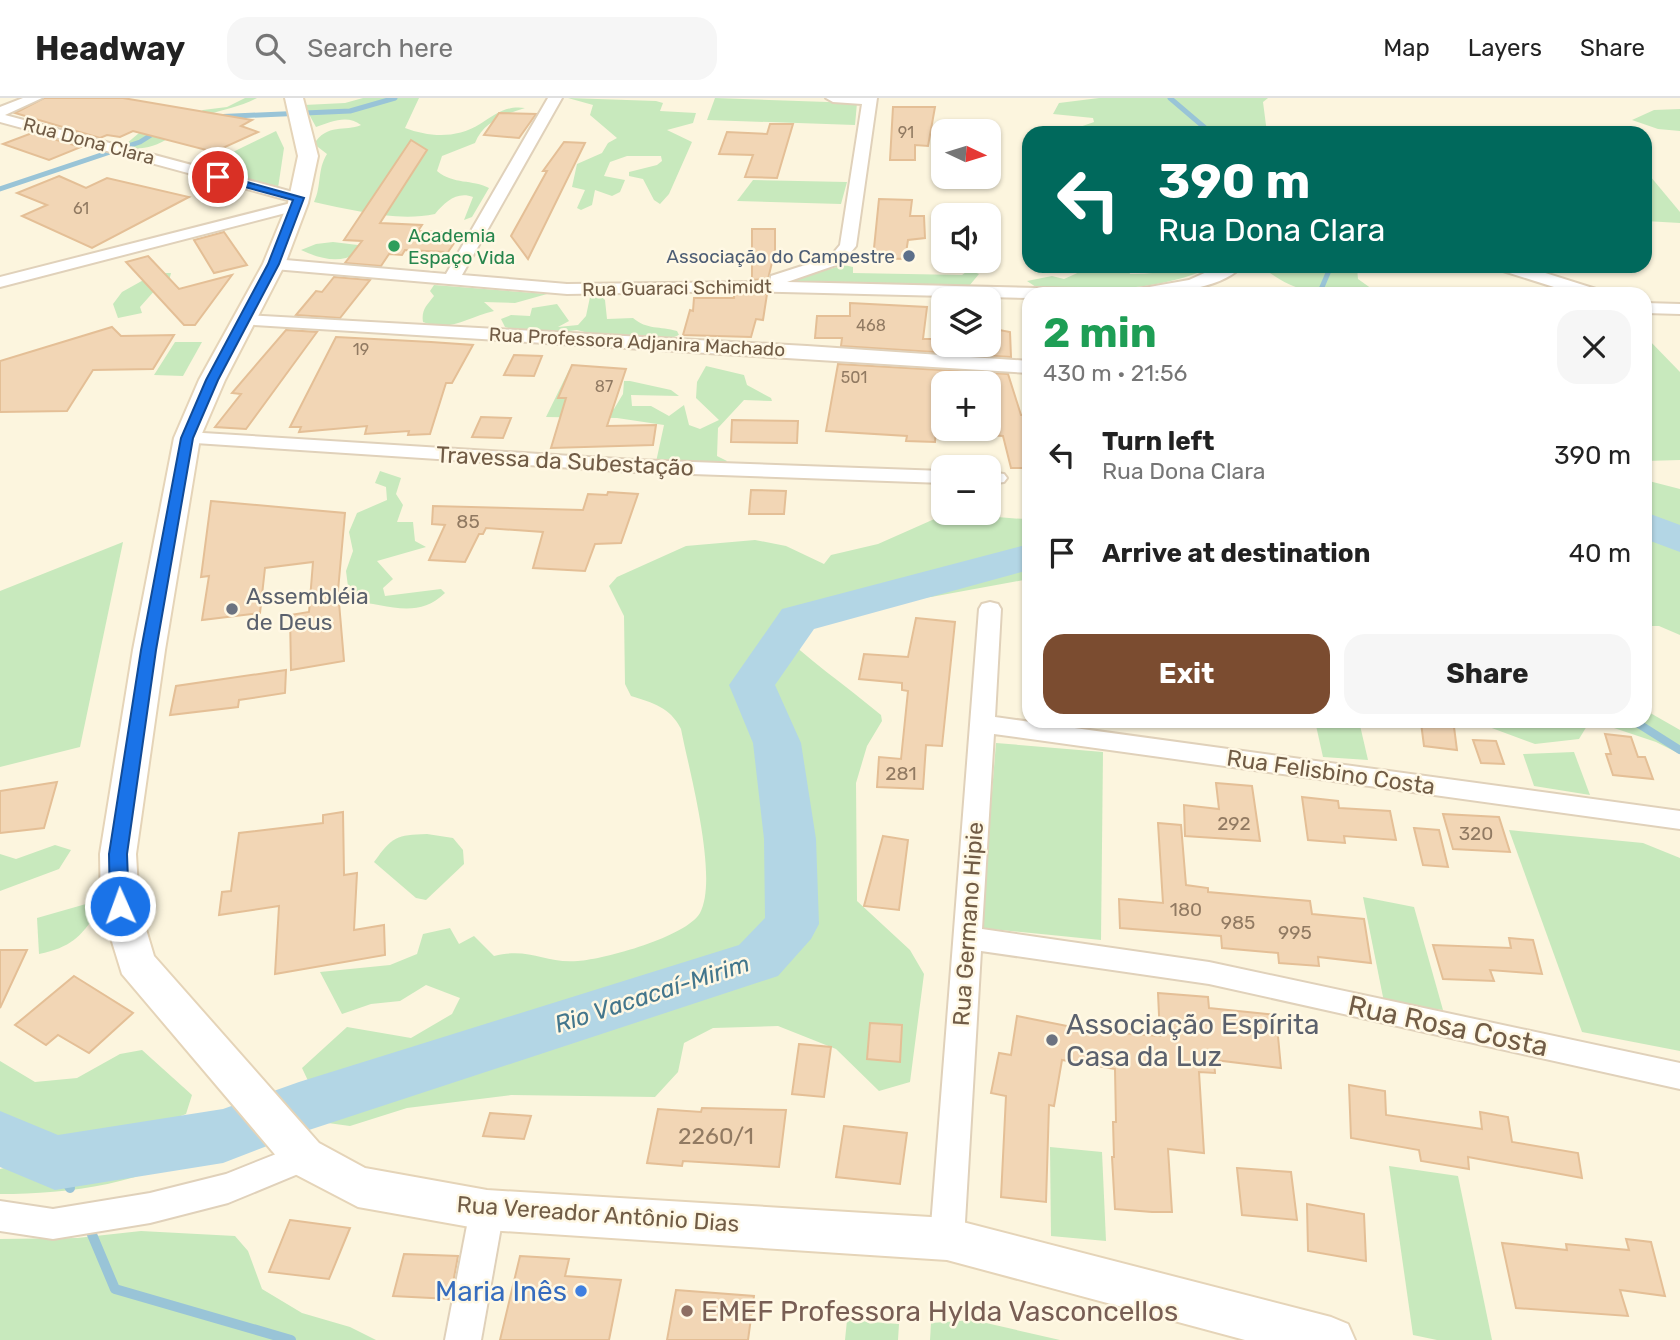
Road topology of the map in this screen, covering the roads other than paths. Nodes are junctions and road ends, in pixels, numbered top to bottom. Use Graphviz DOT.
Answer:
graph roads {
  1 [pos="35,98"];
  2 [pos="294,98"];
  3 [pos="555,98"];
  4 [pos="833,98"];
  5 [pos="869,99"];
  6 [pos="0,112"];
  7 [pos="0,118"];
  8 [pos="298,202"];
  9 [pos="274,264"];
  10 [pos="1218,273"];
  11 [pos="1528,273"];
  12 [pos="453,278"];
  13 [pos="0,282"];
  14 [pos="757,287"];
  15 [pos="1176,287"];
  16 [pos="1571,287"];
  17 [pos="1022,293"];
  18 [pos="1652,309"];
  19 [pos="1680,309"];
  20 [pos="244,320"];
  21 [pos="1022,366"];
  22 [pos="187,438"];
  23 [pos="931,477"];
  24 [pos="990,609"];
  25 [pos="982,724"];
  26 [pos="1680,820"];
  27 [pos="967,938"];
  28 [pos="1680,1076"];
  29 [pos="297,1148"];
  30 [pos="487,1210"];
  31 [pos="0,1216"];
  32 [pos="947,1239"];
  33 [pos="463,1340"];
  34 [pos="1331,1340"];
  1 -- 6 [label="street"];
  2 -- 8 [label="street, Rua Vereador Antônio Dias"];
  3 -- 12 [label="street"];
  4 -- 5 [label="street"];
  5 -- 14 [label="street"];
  7 -- 8 [label="street, Rua Dona Clara"];
  8 -- 9 [label="street, Rua Vereador Antônio Dias"];
  8 -- 13 [label="street"];
  9 -- 12 [label="street, Rua Guaraci Schimidt"];
  9 -- 20 [label="street, Rua Vereador Antônio Dias"];
  10 -- 15 [label="street"];
  11 -- 16 [label="street"];
  12 -- 14 [label="street, Rua Guaraci Schimidt"];
  14 -- 17 [label="street, Rua Guaraci Schimidt"];
  18 -- 19 [label="street"];
  20 -- 21 [label="street, Rua Professora Adjanira Machado"];
  20 -- 22 [label="street, Rua Vereador Antônio Dias"];
  22 -- 23 [label="street, Travessa da Subestação"];
  22 -- 29 [label="street, Rua Vereador Antônio Dias"];
  24 -- 25 [label="street, Rua Germano Hipie"];
  25 -- 26 [label="street, Rua Felisbino Costa"];
  25 -- 27 [label="street, Rua Germano Hipie"];
  27 -- 28 [label="street, Rua Rosa Costa"];
  27 -- 32 [label="street, Rua Germano Hipie"];
  29 -- 30 [label="street, Rua Vereador Antônio Dias"];
  29 -- 31 [label="street"];
  30 -- 32 [label="street, Rua Vereador Antônio Dias"];
  30 -- 33 [label="street"];
  32 -- 34 [label="street, Rua Vereador Antônio Dias"];
}
